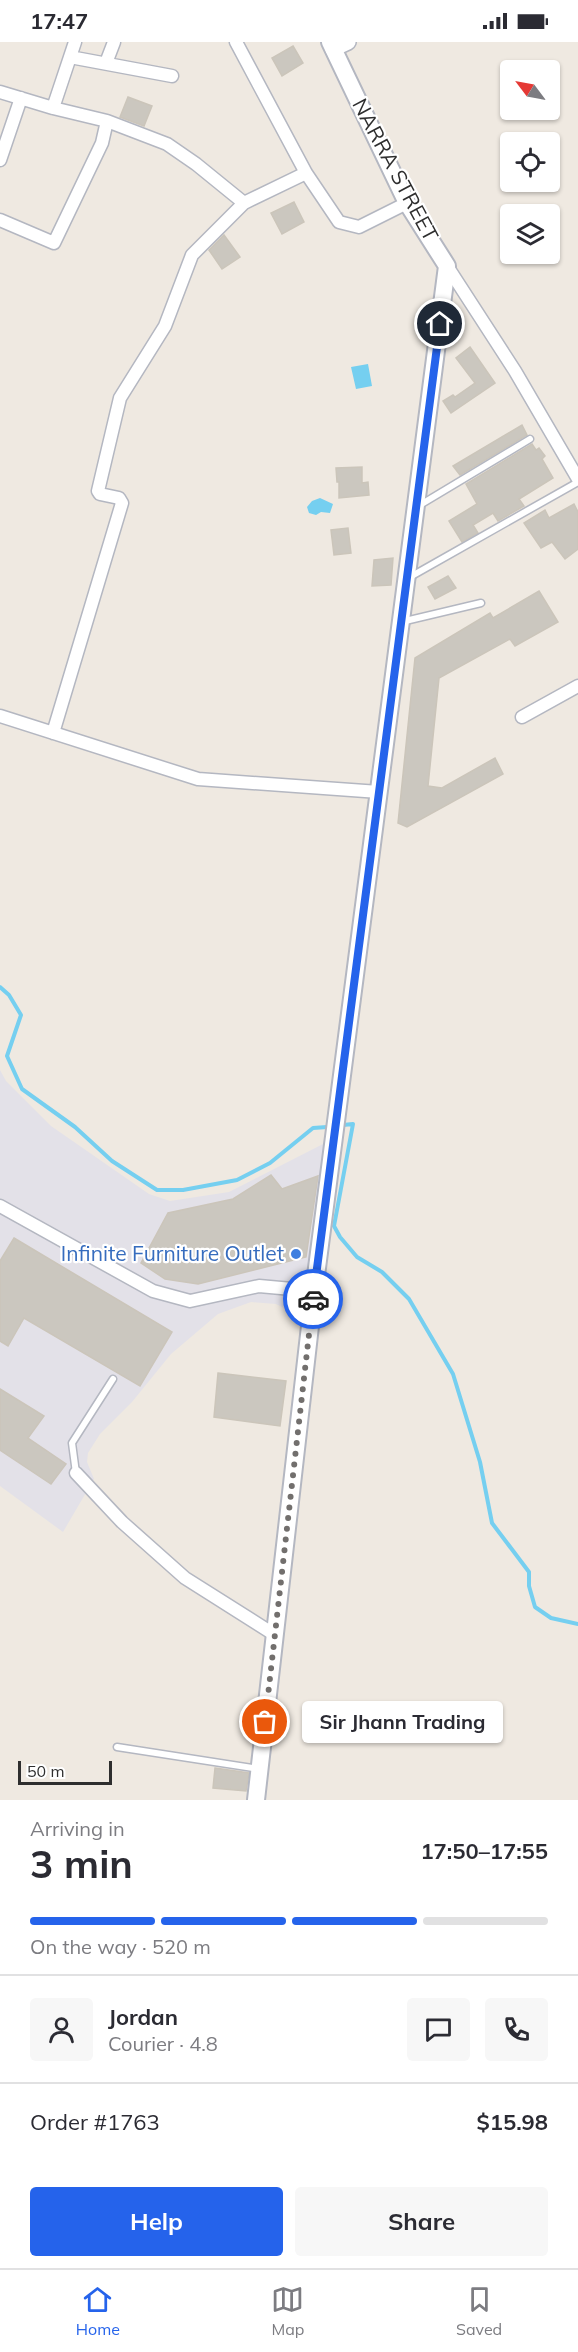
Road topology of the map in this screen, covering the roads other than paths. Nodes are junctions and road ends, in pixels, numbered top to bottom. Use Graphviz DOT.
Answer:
graph roads {
  1 [pos="75,42"];
  2 [pos="114,42"];
  3 [pos="236,42"];
  4 [pos="337,44"];
  5 [pos="70,57"];
  6 [pos="106,63"];
  7 [pos="171,76"];
  8 [pos="0,92"];
  9 [pos="21,98"];
  10 [pos="53,108"];
  11 [pos="107,121"];
  12 [pos="0,160"];
  13 [pos="306,173"];
  14 [pos="244,203"];
  15 [pos="407,203"];
  16 [pos="0,220"];
  17 [pos="447,266"];
  18 [pos="530,439"];
  19 [pos="578,481"];
  20 [pos="416,507"];
  21 [pos="406,579"];
  22 [pos="481,603"];
  23 [pos="401,622"];
  24 [pos="578,686"];
  25 [pos="0,716"];
  26 [pos="522,717"];
  27 [pos="53,733"];
  28 [pos="379,792"];
  29 [pos="0,1206"];
  30 [pos="314,1291"];
  31 [pos="113,1378"];
  32 [pos="76,1473"];
  33 [pos="275,1635"];
  34 [pos="117,1748"];
  35 [pos="260,1769"];
  36 [pos="256,1800"];
  1 -- 5 [label="street"];
  2 -- 6 [label="street"];
  3 -- 13 [label="street"];
  4 -- 15 [label="main road, NARRA STREET"];
  5 -- 6 [label="street"];
  5 -- 10 [label="street"];
  6 -- 7 [label="street"];
  8 -- 9 [label="street"];
  9 -- 10 [label="street"];
  9 -- 12 [label="street"];
  10 -- 11 [label="street"];
  11 -- 14 [label="street"];
  11 -- 16 [label="street"];
  13 -- 14 [label="street"];
  13 -- 15 [label="street"];
  14 -- 27 [label="street"];
  15 -- 17 [label="main road, NARRA STREET"];
  17 -- 19 [label="street"];
  17 -- 20 [label="main road, NARRA STREET"];
  18 -- 20 [label="lane"];
  19 -- 21 [label="lane"];
  20 -- 21 [label="main road, NARRA STREET"];
  21 -- 23 [label="main road, NARRA STREET"];
  22 -- 23 [label="lane"];
  23 -- 28 [label="main road, NARRA STREET"];
  24 -- 26 [label="street"];
  25 -- 27 [label="street"];
  27 -- 28 [label="street"];
  28 -- 30 [label="main road, NARRA STREET"];
  29 -- 30 [label="street"];
  30 -- 33 [label="main road, NARRA STREET"];
  31 -- 32 [label="lane"];
  32 -- 33 [label="street"];
  33 -- 35 [label="main road, NARRA STREET"];
  34 -- 35 [label="lane"];
  35 -- 36 [label="main road, NARRA STREET"];
}
